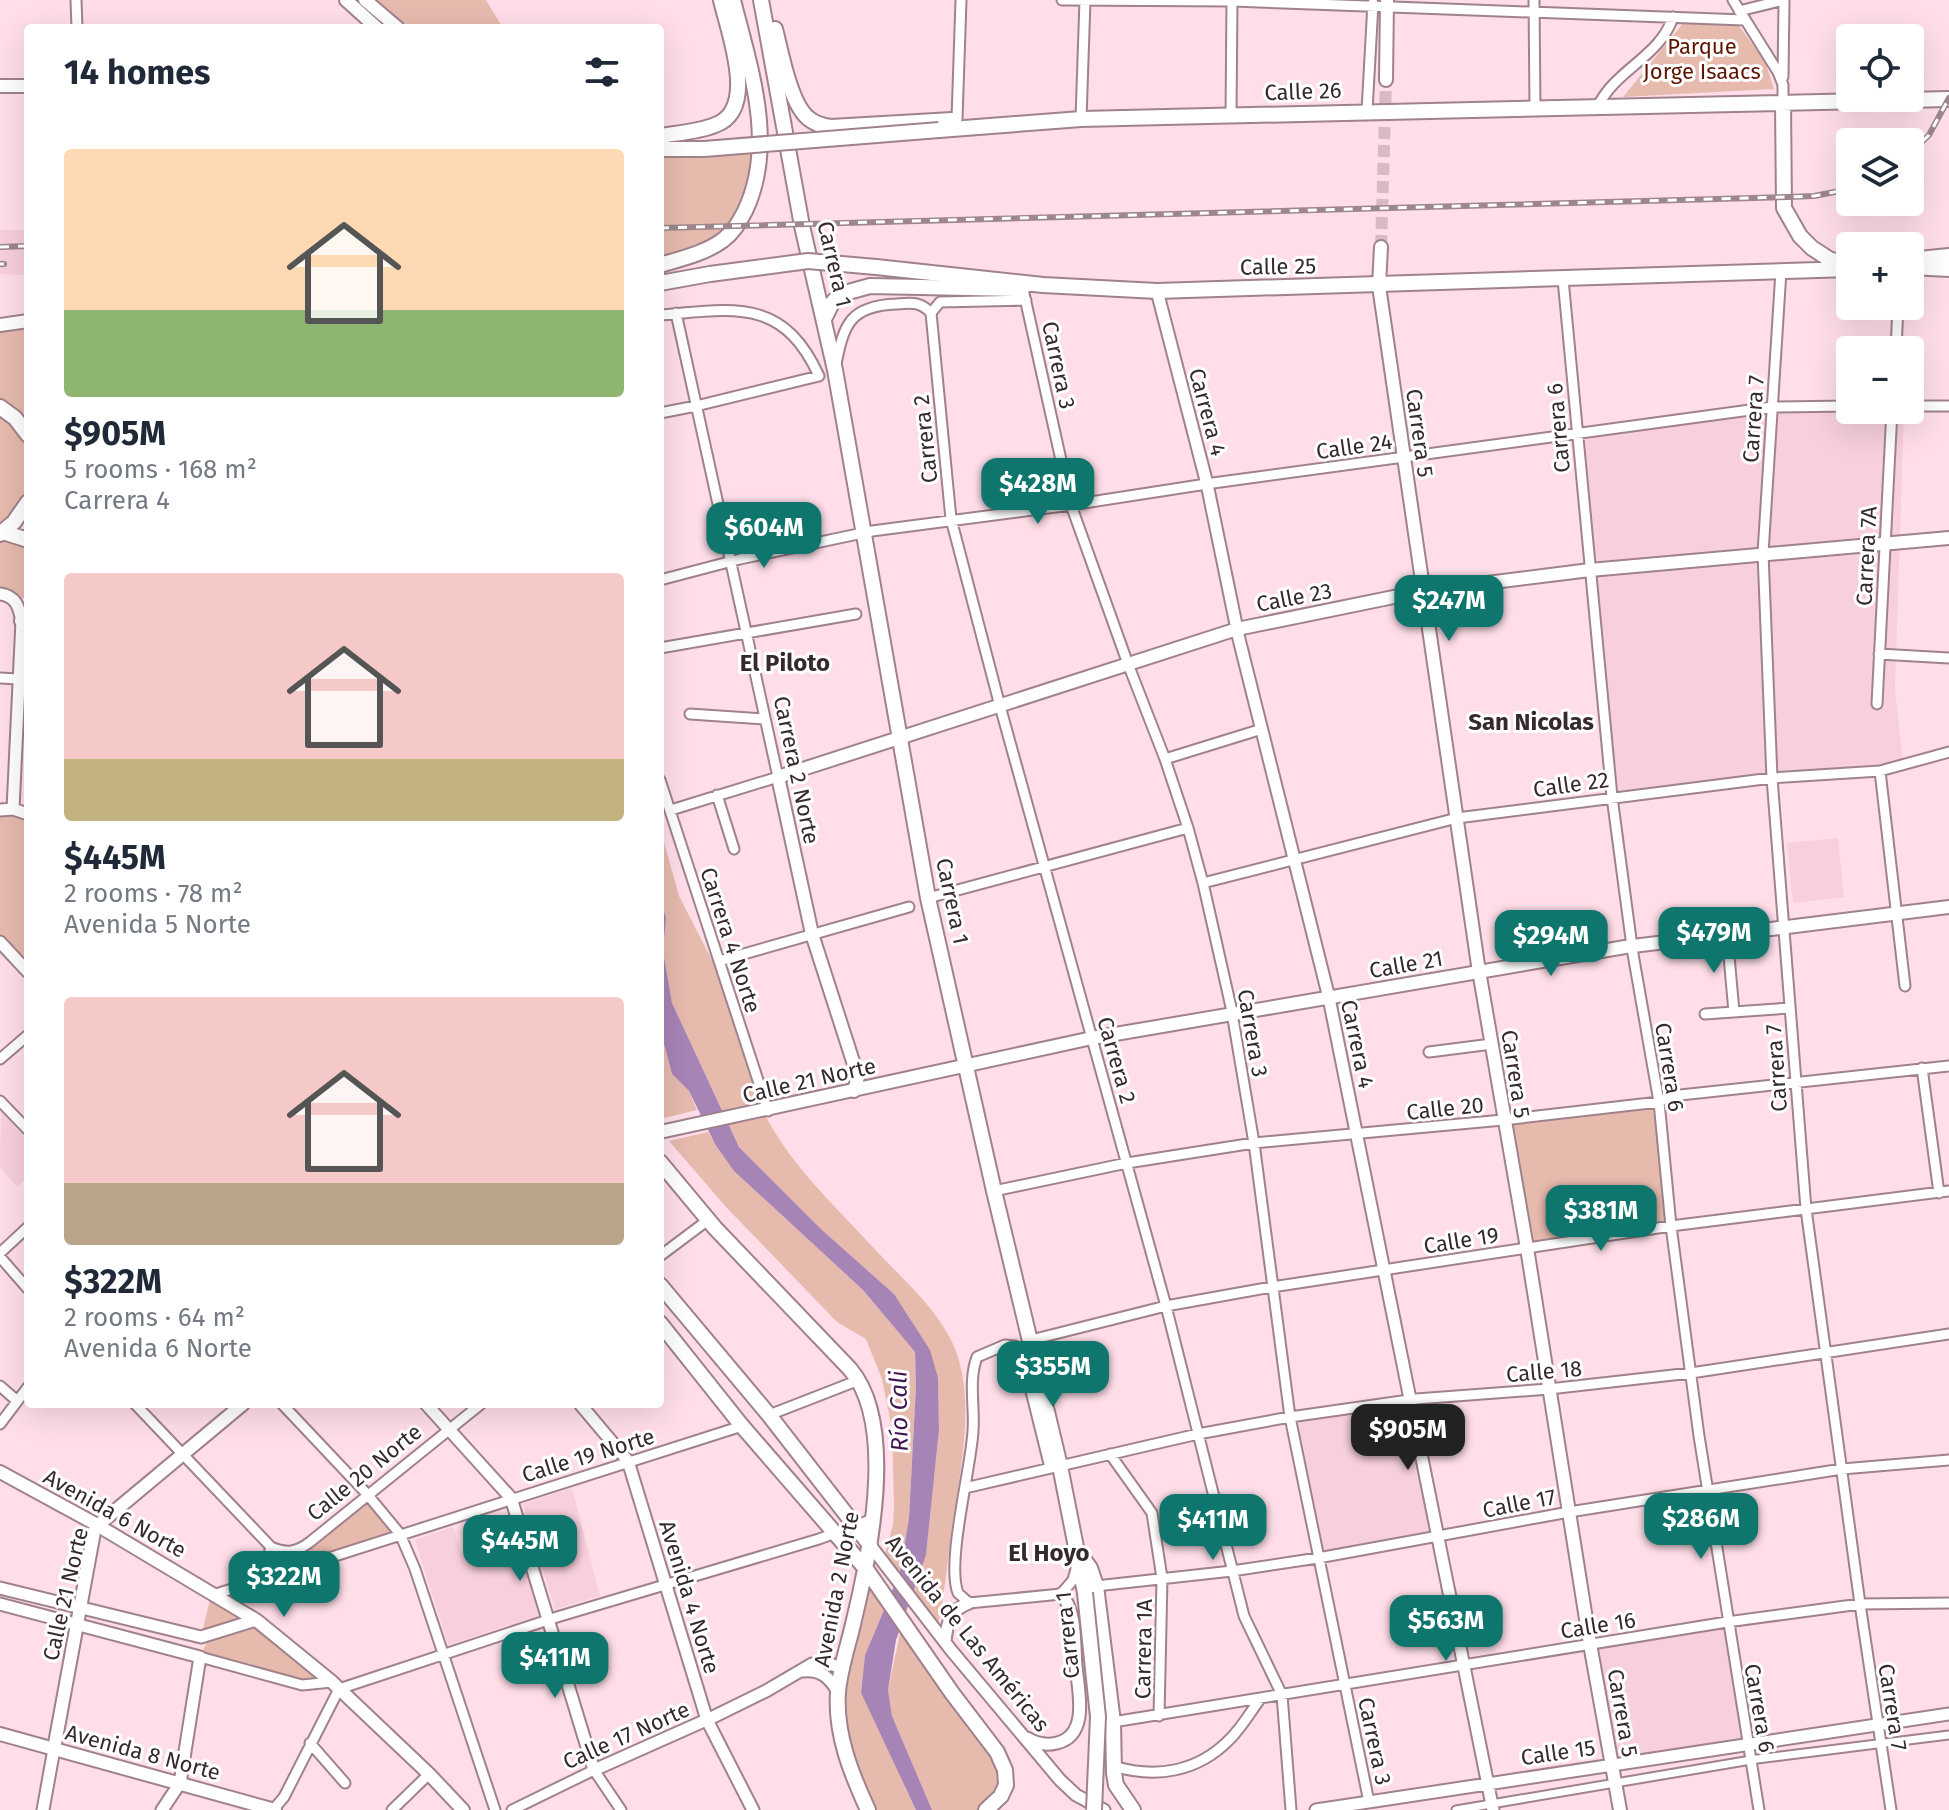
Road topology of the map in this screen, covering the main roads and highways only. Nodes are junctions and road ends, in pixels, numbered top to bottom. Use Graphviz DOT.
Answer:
graph roads {
  1 [pos="346,0"];
  2 [pos="365,0"];
  3 [pos="721,0"];
  4 [pos="733,0"];
  5 [pos="762,0"];
  6 [pos="1380,3"];
  7 [pos="373,24"];
  8 [pos="393,24"];
  9 [pos="1386,80"];
  10 [pos="0,86"];
  11 [pos="24,86"];
  12 [pos="1949,99"];
  13 [pos="1783,102"];
  14 [pos="1081,119"];
  15 [pos="664,135"];
  16 [pos="664,149"];
  17 [pos="1381,247"];
  18 [pos="1949,256"];
  19 [pos="1924,258"];
  20 [pos="1836,262"];
  21 [pos="664,263"];
  22 [pos="1924,266"];
  23 [pos="1836,269"];
  24 [pos="1949,269"];
  25 [pos="664,282"];
  26 [pos="1043,285"];
  27 [pos="1379,286"];
  28 [pos="825,317"];
  29 [pos="24,322"];
  30 [pos="0,325"];
  31 [pos="0,407"];
  32 [pos="24,430"];
  33 [pos="24,507"];
  34 [pos="2,533"];
  35 [pos="1949,538"];
  36 [pos="24,539"];
  37 [pos="1423,591"];
  38 [pos="899,738"];
  39 [pos="778,777"];
  40 [pos="1949,907"];
  41 [pos="1479,972"];
  42 [pos="967,1066"];
  43 [pos="856,1084"];
  44 [pos="664,1131"];
  45 [pos="664,1167"];
  46 [pos="664,1290"];
  47 [pos="664,1328"];
  48 [pos="238,1408"];
  49 [pos="0,1472"];
  50 [pos="98,1525"];
  51 [pos="870,1545"];
  52 [pos="866,1569"];
  53 [pos="1090,1590"];
  54 [pos="0,1734"];
  55 [pos="54,1749"];
  56 [pos="274,1810"];
  57 [pos="463,1810"];
  58 [pos="868,1810"];
  59 [pos="986,1810"];
  60 [pos="1094,1810"];
  61 [pos="1133,1810"];
  62 [pos="1620,1810"];
  1 -- 7 [label="main road"];
  2 -- 8 [label="main road"];
  3 -- 15 [label="main road"];
  4 -- 21 [label="main road"];
  5 -- 14 [label="main road"];
  5 -- 28 [label="main road, Carrera 1"];
  6 -- 9 [label="main road"];
  10 -- 11 [label="main road"];
  12 -- 13 [label="main road, Calle 26"];
  13 -- 14 [label="main road, Calle 26"];
  13 -- 20 [label="main road"];
  14 -- 16 [label="main road, Calle 26, bridge"];
  17 -- 27 [label="main road, Carrera 5"];
  18 -- 19 [label="main road"];
  22 -- 24 [label="main road"];
  23 -- 27 [label="main road, Calle 25"];
  25 -- 26 [label="main road, Calle 25, bridge"];
  26 -- 27 [label="main road, Calle 25"];
  26 -- 28 [label="main road"];
  27 -- 37 [label="main road, Carrera 5"];
  28 -- 38 [label="main road, Carrera 1"];
  29 -- 30 [label="main road"];
  31 -- 32 [label="main road"];
  33 -- 34 [label="main road"];
  34 -- 36 [label="main road"];
  35 -- 37 [label="main road, Calle 23"];
  37 -- 38 [label="main road, Calle 23"];
  37 -- 41 [label="main road, Carrera 5"];
  38 -- 39 [label="main road, Calle 23"];
  38 -- 42 [label="main road, Carrera 1"];
  39 -- 43 [label="main road, Carrera 2 Norte"];
  40 -- 41 [label="main road, Calle 21"];
  41 -- 42 [label="main road, Calle 21"];
  41 -- 62 [label="main road, Carrera 5"];
  42 -- 43 [label="main road, Calle 21 Norte"];
  42 -- 53 [label="main road, Carrera 1"];
  43 -- 44 [label="main road, Calle 21 Norte"];
  45 -- 51 [label="main road, Avenida 2 Norte"];
  46 -- 51 [label="main road, Avenida de Las Américas"];
  47 -- 52 [label="main road, Avenida de Las Américas"];
  48 -- 50 [label="main road, Calle 21 Norte"];
  49 -- 50 [label="main road, Avenida 6 Norte"];
  50 -- 55 [label="main road, Calle 21 Norte"];
  50 -- 57 [label="main road, Avenida 6 Norte"];
  51 -- 52 [label="main road, Avenida 2 Norte"];
  52 -- 58 [label="main road, Avenida 2 Norte"];
  52 -- 59 [label="main road, Avenida de Las Américas"];
  53 -- 60 [label="main road, Carrera 1, bridge"];
  53 -- 61 [label="main road"];
  54 -- 55 [label="main road, Avenida 8 Norte"];
  55 -- 56 [label="main road, Avenida 8 Norte"];
}
